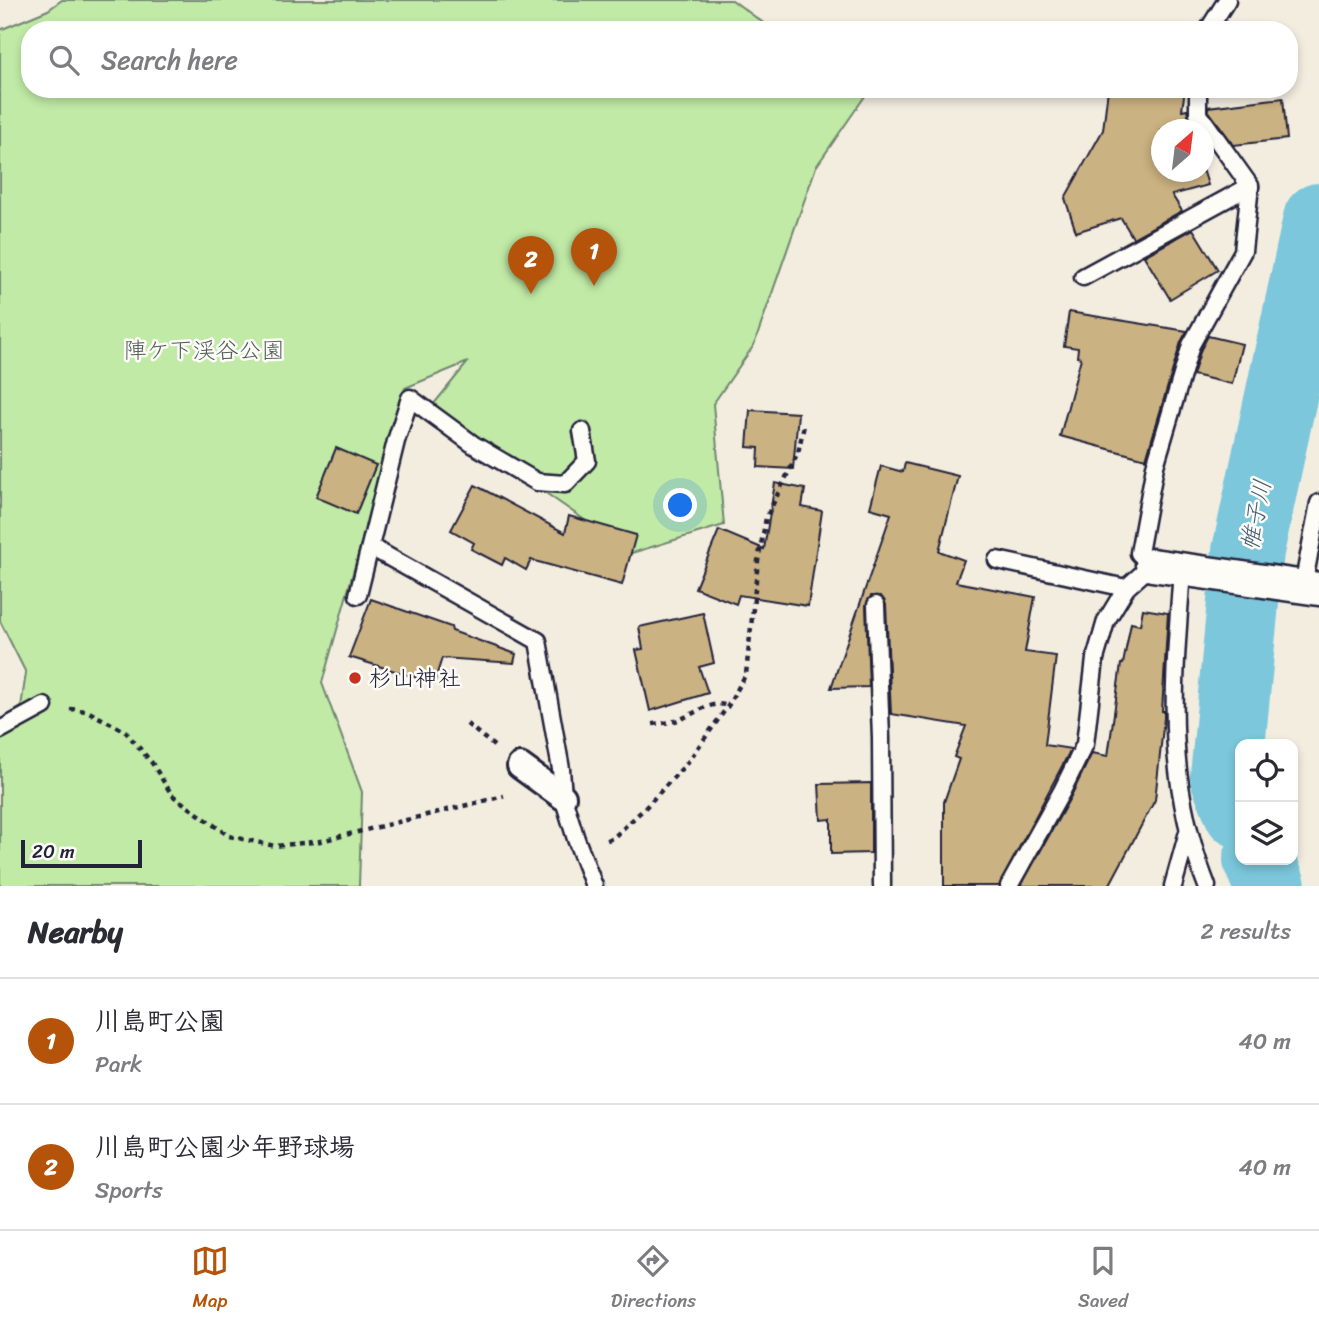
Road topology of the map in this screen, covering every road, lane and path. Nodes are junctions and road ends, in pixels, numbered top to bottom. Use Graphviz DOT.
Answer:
graph roads {
  1 [pos="1227,0"];
  2 [pos="1214,21"];
  3 [pos="1198,98"];
  4 [pos="1250,186"];
  5 [pos="1083,276"];
  6 [pos="804,425"];
  7 [pos="582,430"];
  8 [pos="1319,503"];
  9 [pos="371,547"];
  10 [pos="997,560"];
  11 [pos="1176,569"];
  12 [pos="1306,587"];
  13 [pos="1126,589"];
  14 [pos="358,595"];
  15 [pos="876,605"];
  16 [pos="44,706"];
  17 [pos="728,706"];
  18 [pos="653,724"];
  19 [pos="0,730"];
  20 [pos="520,766"];
  21 [pos="564,797"];
  22 [pos="1188,832"];
  23 [pos="579,848"];
  24 [pos="594,886"];
  25 [pos="882,886"];
  26 [pos="1009,886"];
  27 [pos="1173,886"];
  28 [pos="1207,886"];
  1 -- 2 [label="lane"];
  3 -- 4 [label="lane"];
  4 -- 5 [label="lane"];
  4 -- 11 [label="lane"];
  6 -- 17 [label="path"];
  7 -- 9 [label="lane"];
  8 -- 12 [label="lane"];
  9 -- 14 [label="lane"];
  9 -- 21 [label="lane"];
  10 -- 13 [label="lane"];
  11 -- 12 [label="street"];
  11 -- 13 [label="lane"];
  11 -- 22 [label="lane"];
  13 -- 26 [label="lane"];
  15 -- 25 [label="lane"];
  16 -- 19 [label="lane"];
  16 -- 21 [label="path"];
  17 -- 18 [label="path"];
  17 -- 23 [label="path"];
  20 -- 21 [label="street"];
  21 -- 23 [label="lane"];
  22 -- 27 [label="lane"];
  22 -- 28 [label="lane"];
  23 -- 24 [label="lane"];
}
